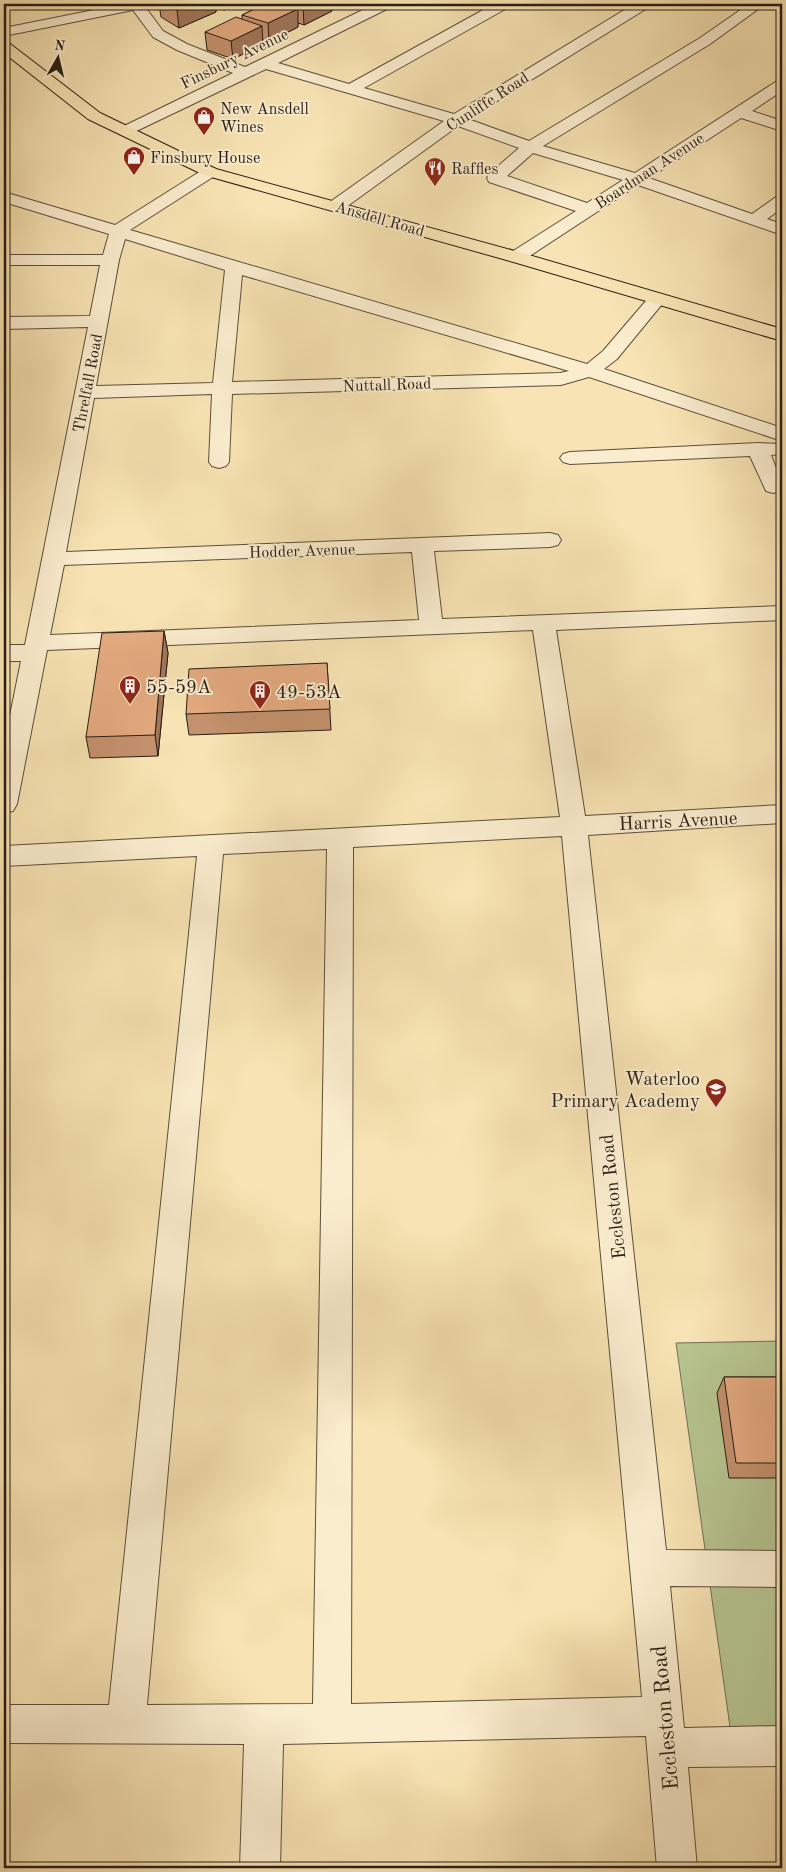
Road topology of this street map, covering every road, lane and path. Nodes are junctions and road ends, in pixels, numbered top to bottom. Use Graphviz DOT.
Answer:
graph roads {
  1 [pos="386,4"];
  2 [pos="504,4"];
  3 [pos="644,4"];
  4 [pos="758,4"];
  5 [pos="141,5"];
  6 [pos="4,32"];
  7 [pos="4,46"];
  8 [pos="263,63"];
  9 [pos="244,72"];
  10 [pos="782,84"];
  11 [pos="351,89"];
  12 [pos="740,112"];
  13 [pos="456,120"];
  14 [pos="782,126"];
  15 [pos="126,131"];
  16 [pos="530,147"];
  17 [pos="210,172"];
  18 [pos="635,178"];
  19 [pos="4,197"];
  20 [pos="782,201"];
  21 [pos="336,206"];
  22 [pos="590,210"];
  23 [pos="754,220"];
  24 [pos="782,230"];
  25 [pos="118,232"];
  26 [pos="516,257"];
  27 [pos="4,260"];
  28 [pos="110,260"];
  29 [pos="234,267"];
  30 [pos="657,299"];
  31 [pos="98,321"];
  32 [pos="4,323"];
  33 [pos="782,335"];
  34 [pos="590,370"];
  35 [pos="222,389"];
  36 [pos="85,392"];
  37 [pos="782,435"];
  38 [pos="782,448"];
  39 [pos="758,449"];
  40 [pos="570,458"];
  41 [pos="219,462"];
  42 [pos="773,487"];
  43 [pos="550,540"];
  44 [pos="422,545"];
  45 [pos="54,559"];
  46 [pos="782,613"];
  47 [pos="543,622"];
  48 [pos="431,627"];
  49 [pos="36,648"];
  50 [pos="4,653"];
  51 [pos="4,804"];
  52 [pos="782,814"];
  53 [pos="574,826"];
  54 [pos="340,840"];
  55 [pos="211,846"];
  56 [pos="4,856"];
  57 [pos="650,1568"];
  58 [pos="782,1569"];
  59 [pos="332,1722"];
  60 [pos="4,1724"];
  61 [pos="126,1725"];
  62 [pos="264,1725"];
  63 [pos="665,1732"];
  64 [pos="782,1746"];
  65 [pos="260,1868"];
  66 [pos="677,1868"];
  1 -- 8 [label="street, Finsbury Avenue"];
  2 -- 11 [label="street"];
  3 -- 13 [label="street, Cunliffe Road"];
  4 -- 16 [label="street"];
  5 -- 6 [label="street"];
  5 -- 9 [label="street"];
  7 -- 15 [label="main road, Ansdell Road"];
  8 -- 9 [label="street, Finsbury Avenue"];
  8 -- 11 [label="street"];
  9 -- 15 [label="street, Finsbury Avenue"];
  10 -- 12 [label="street, Boardman Avenue"];
  11 -- 13 [label="street"];
  12 -- 14 [label="street"];
  12 -- 18 [label="street, Boardman Avenue"];
  13 -- 16 [label="street"];
  13 -- 21 [label="street, Cunliffe Road"];
  15 -- 17 [label="main road, Ansdell Road"];
  16 -- 18 [label="street"];
  16 -- 22 [label="street"];
  17 -- 21 [label="main road, Ansdell Road"];
  17 -- 25 [label="street"];
  18 -- 22 [label="street, Boardman Avenue"];
  18 -- 23 [label="street"];
  19 -- 25 [label="street"];
  20 -- 23 [label="street"];
  21 -- 26 [label="main road, Ansdell Road"];
  22 -- 26 [label="street, Boardman Avenue"];
  23 -- 24 [label="street"];
  25 -- 28 [label="street, Threlfall Road"];
  25 -- 29 [label="street"];
  26 -- 30 [label="main road, Ansdell Road"];
  27 -- 28 [label="street"];
  28 -- 31 [label="street, Threlfall Road"];
  29 -- 34 [label="street"];
  29 -- 35 [label="street"];
  30 -- 33 [label="main road, Ansdell Road"];
  30 -- 34 [label="street, Nuttall Road"];
  31 -- 32 [label="street"];
  31 -- 36 [label="street, Threlfall Road"];
  34 -- 35 [label="street, Nuttall Road"];
  34 -- 37 [label="street"];
  35 -- 36 [label="street, Nuttall Road"];
  35 -- 41 [label="street"];
  36 -- 45 [label="street, Threlfall Road"];
  38 -- 39 [label="street"];
  39 -- 40 [label="street"];
  39 -- 42 [label="street"];
  43 -- 44 [label="street, Hodder Avenue"];
  44 -- 45 [label="street, Hodder Avenue"];
  44 -- 48 [label="street"];
  45 -- 49 [label="street, Threlfall Road"];
  46 -- 47 [label="street"];
  47 -- 48 [label="street"];
  47 -- 53 [label="street, Eccleston Road"];
  48 -- 49 [label="street"];
  49 -- 50 [label="street"];
  49 -- 51 [label="street, Threlfall Road"];
  52 -- 53 [label="street, Harris Avenue"];
  53 -- 54 [label="street, Harris Avenue"];
  53 -- 57 [label="street, Eccleston Road"];
  54 -- 55 [label="street, Harris Avenue"];
  54 -- 59 [label="street"];
  55 -- 56 [label="street, Harris Avenue"];
  55 -- 61 [label="street"];
  57 -- 58 [label="street"];
  57 -- 63 [label="street, Eccleston Road"];
  59 -- 62 [label="street"];
  59 -- 63 [label="street"];
  60 -- 61 [label="street"];
  61 -- 62 [label="street"];
  62 -- 65 [label="street"];
  63 -- 64 [label="street"];
  63 -- 66 [label="street, Eccleston Road"];
}
